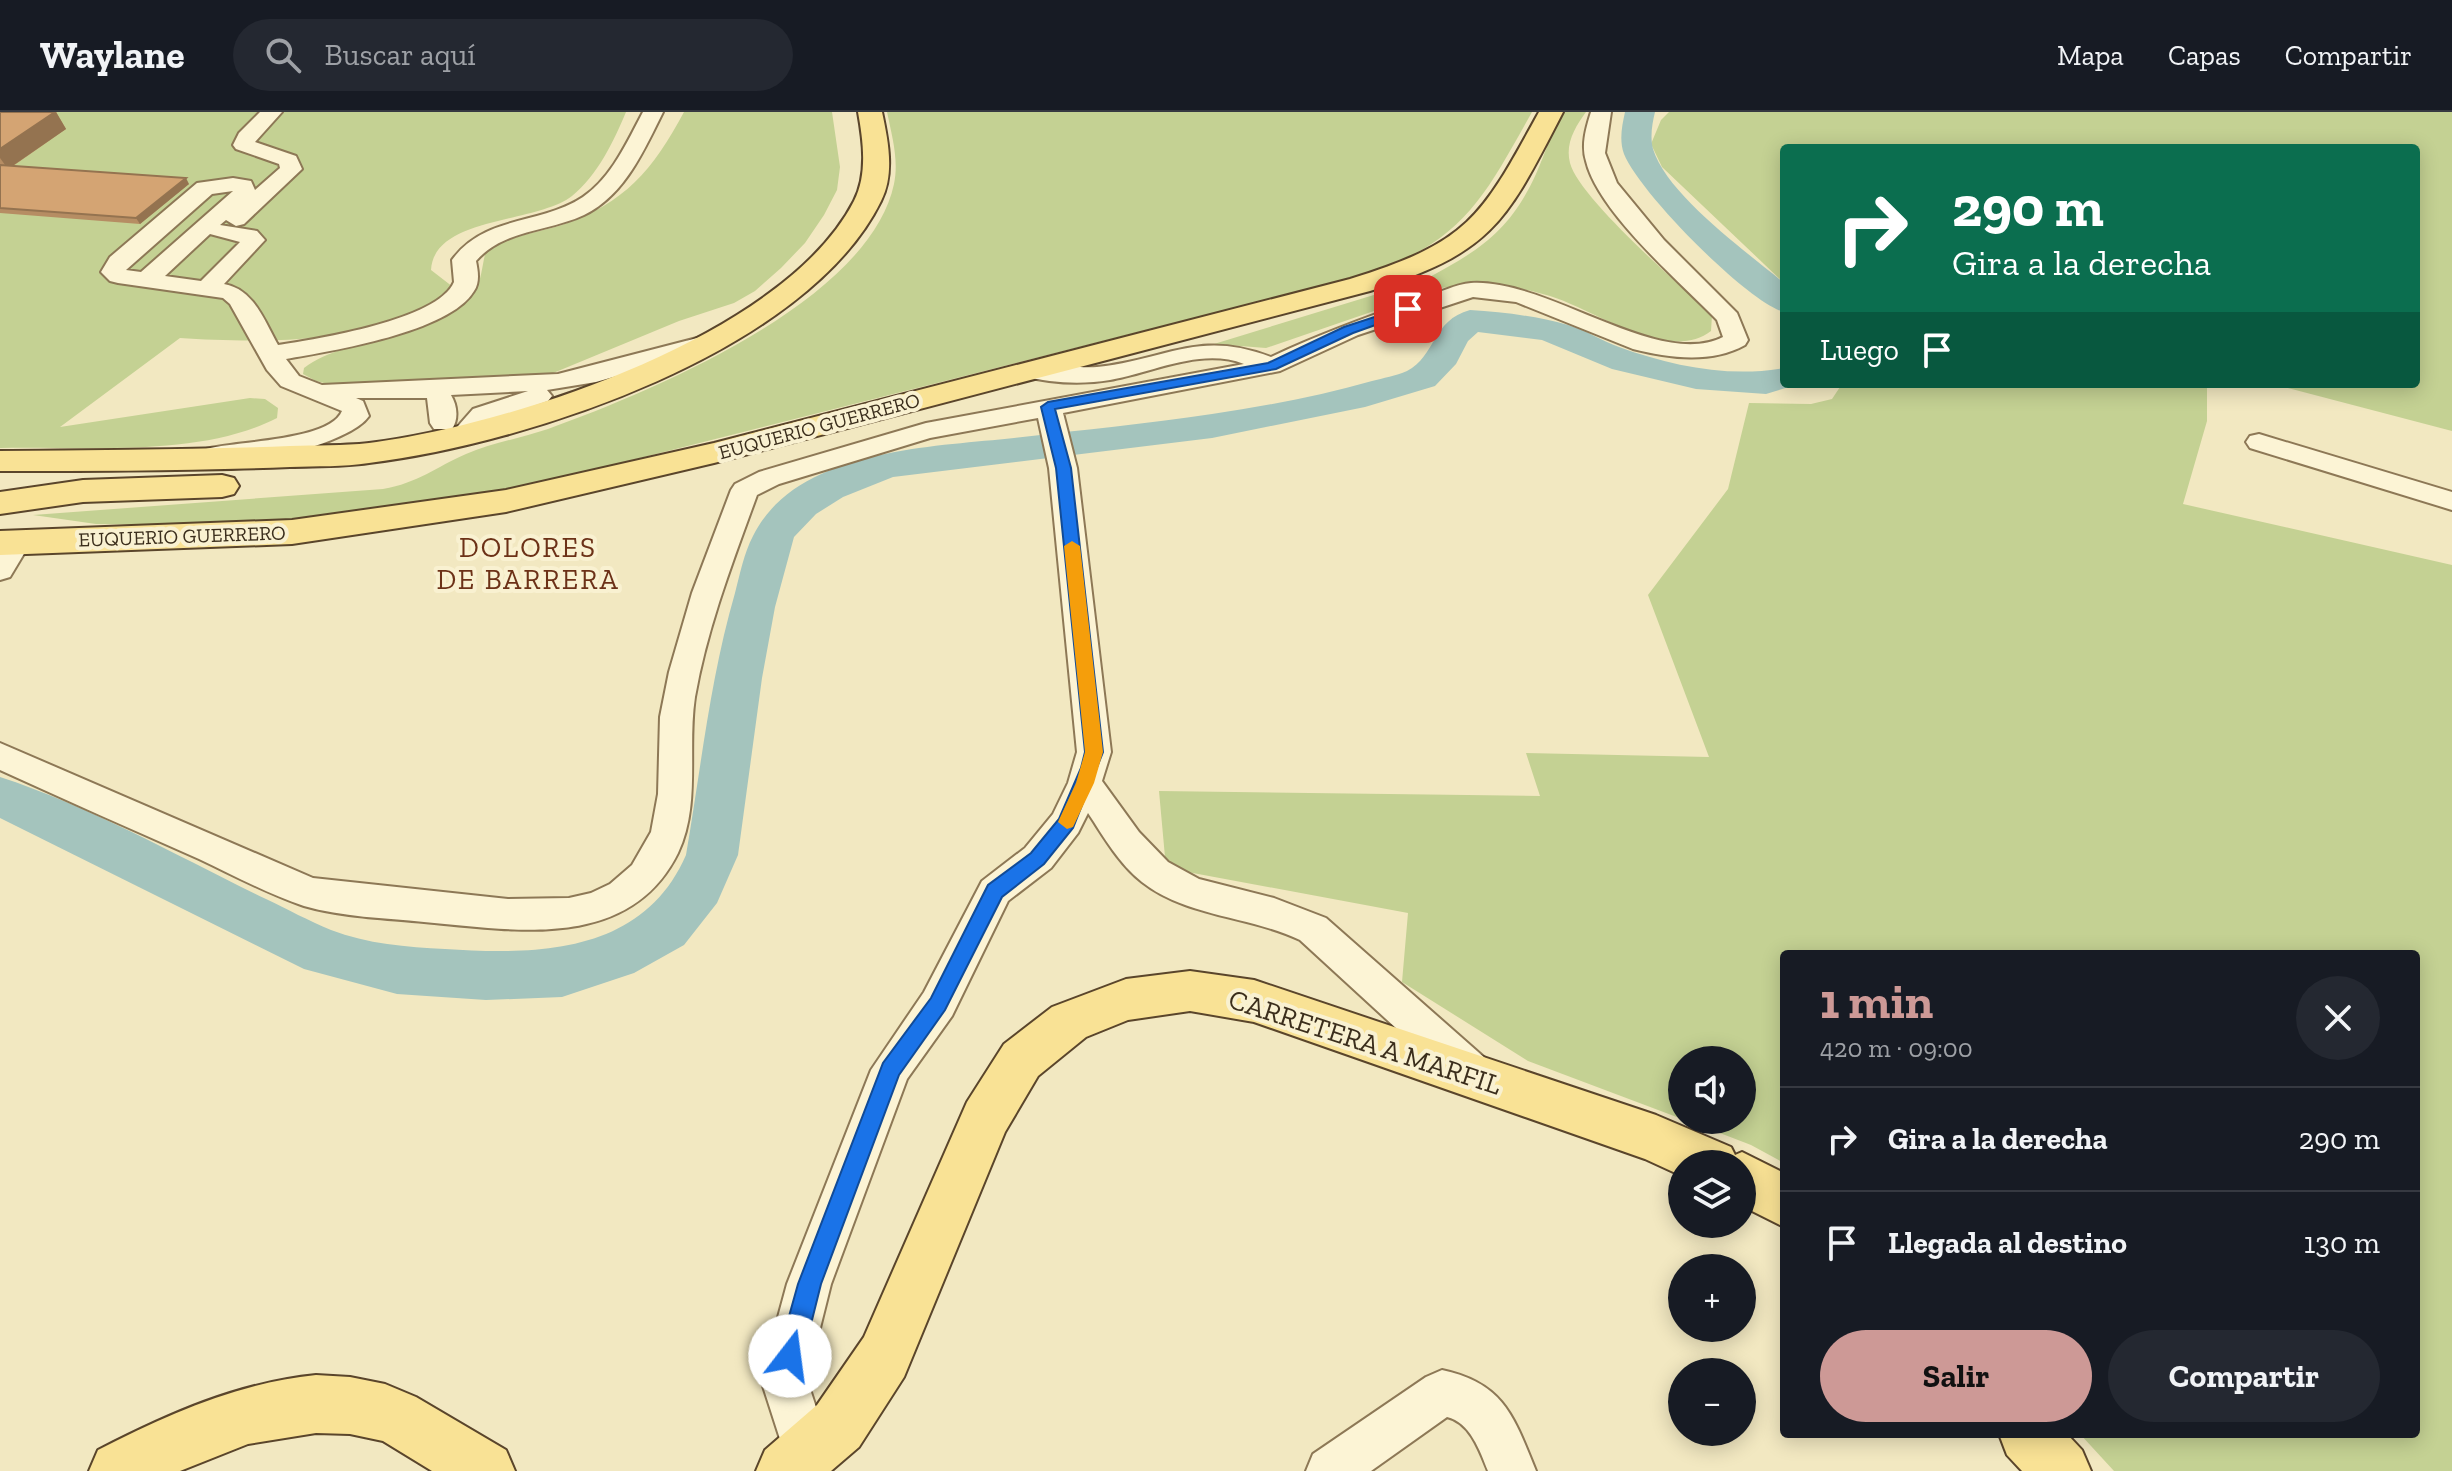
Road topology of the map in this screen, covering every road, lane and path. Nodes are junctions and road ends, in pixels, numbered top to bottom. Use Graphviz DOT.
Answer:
graph roads {
  1 [pos="272,112"];
  2 [pos="653,112"];
  3 [pos="870,112"];
  4 [pos="1551,112"];
  5 [pos="1601,112"];
  6 [pos="157,229"];
  7 [pos="210,232"];
  8 [pos="155,281"];
  9 [pos="208,287"];
  10 [pos="717,339"];
  11 [pos="272,354"];
  12 [pos="1271,366"];
  13 [pos="1032,371"];
  14 [pos="419,389"];
  15 [pos="319,391"];
  16 [pos="1052,418"];
  17 [pos="448,435"];
  18 [pos="2259,442"];
  19 [pos="192,459"];
  20 [pos="0,461"];
  21 [pos="2452,501"];
  22 [pos="0,503"];
  23 [pos="8,543"];
  24 [pos="0,570"];
  25 [pos="0,756"];
  26 [pos="1085,783"];
  27 [pos="1478,1077"];
  28 [pos="1681,1150"];
  29 [pos="1756,1185"];
  30 [pos="1780,1200"];
  31 [pos="2032,1438"];
  32 [pos="796,1462"];
  33 [pos="119,1471"];
  34 [pos="485,1471"];
  35 [pos="1330,1471"];
  36 [pos="1512,1471"];
  37 [pos="2061,1471"];
  1 -- 7 [label="street"];
  2 -- 11 [label="street"];
  3 -- 10 [label="main road"];
  4 -- 13 [label="main road, EUQUERIO GUERRERO"];
  5 -- 12 [label="street"];
  6 -- 7 [label="street"];
  6 -- 7 [label="street"];
  6 -- 8 [label="street"];
  7 -- 8 [label="street"];
  7 -- 9 [label="street"];
  8 -- 9 [label="street"];
  9 -- 11 [label="street"];
  10 -- 14 [label="street"];
  10 -- 17 [label="main road"];
  11 -- 15 [label="street"];
  12 -- 13 [label="street"];
  12 -- 16 [label="street"];
  13 -- 23 [label="main road, EUQUERIO GUERRERO"];
  14 -- 15 [label="street"];
  14 -- 17 [label="street"];
  15 -- 19 [label="street"];
  16 -- 25 [label="street"];
  16 -- 26 [label="street"];
  17 -- 19 [label="main road"];
  17 -- 22 [label="main road"];
  18 -- 21 [label="street"];
  19 -- 20 [label="main road"];
  23 -- 24 [label="street"];
  26 -- 27 [label="street"];
  26 -- 32 [label="street"];
  27 -- 28 [label="main road, CARRETERA A MARFIL"];
  27 -- 32 [label="main road, CARRETERA A MARFIL"];
  29 -- 30 [label="main road"];
  31 -- 37 [label="main road"];
  33 -- 34 [label="main road"];
  35 -- 36 [label="street"];
}
